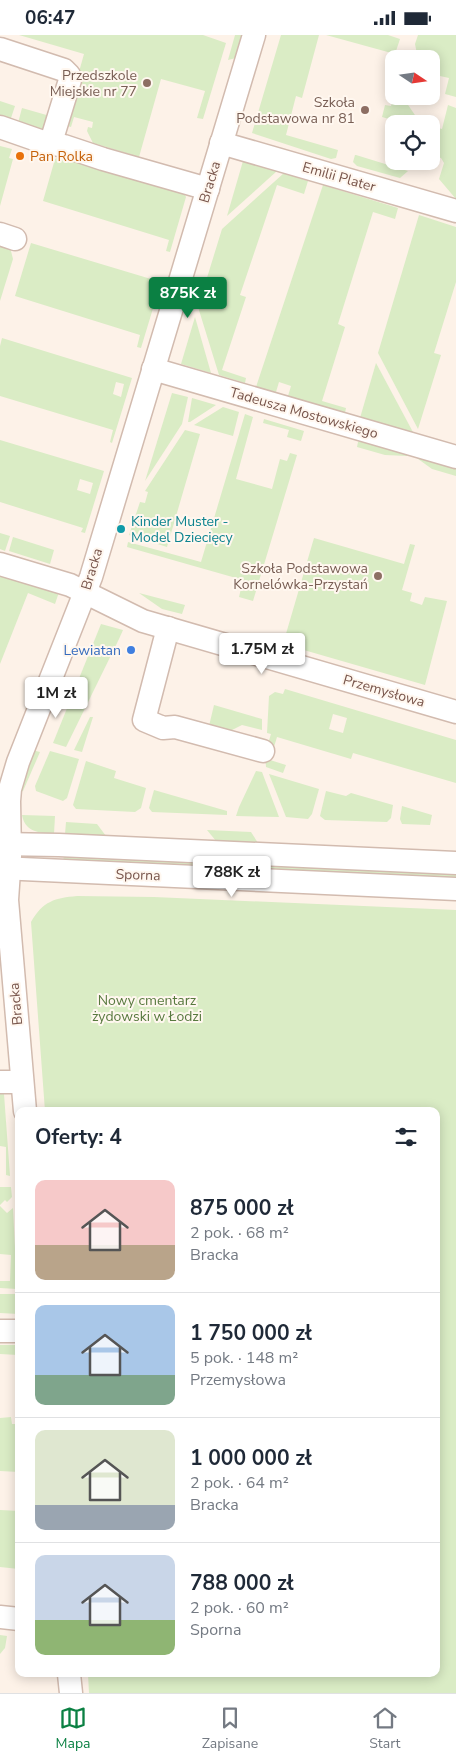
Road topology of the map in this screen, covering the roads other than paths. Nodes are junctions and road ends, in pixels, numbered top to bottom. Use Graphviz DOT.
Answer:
graph roads {
  1 [pos="254,35"];
  2 [pos="0,49"];
  3 [pos="0,127"];
  4 [pos="51,142"];
  5 [pos="221,143"];
  6 [pos="208,189"];
  7 [pos="456,211"];
  8 [pos="153,369"];
  9 [pos="456,457"];
  10 [pos="0,564"];
  11 [pos="86,592"];
  12 [pos="168,629"];
  13 [pos="456,712"];
  14 [pos="264,751"];
  15 [pos="5,844"];
  16 [pos="456,863"];
  17 [pos="5,868"];
  18 [pos="456,889"];
  19 [pos="0,1082"];
  20 [pos="22,1082"];
  21 [pos="25,1107"];
  22 [pos="0,1331"];
  23 [pos="15,1331"];
  24 [pos="0,1617"];
  25 [pos="15,1619"];
  26 [pos="69,1677"];
  27 [pos="70,1693"];
  1 -- 5 [label="street, Bracka"];
  2 -- 4 [label="street"];
  3 -- 4 [label="street"];
  4 -- 6 [label="street"];
  5 -- 6 [label="street, Bracka"];
  5 -- 7 [label="street, Emilii Plater"];
  6 -- 8 [label="street, Bracka"];
  8 -- 9 [label="street, Tadeusza Mostowskiego"];
  8 -- 11 [label="street, Bracka"];
  10 -- 11 [label="street, Przemysłowa"];
  11 -- 12 [label="street, Przemysłowa"];
  11 -- 15 [label="street, Bracka"];
  12 -- 13 [label="street, Przemysłowa"];
  12 -- 14 [label="street"];
  15 -- 16 [label="street, Sporna"];
  15 -- 17 [label="street, Bracka"];
  17 -- 18 [label="street, Sporna"];
  17 -- 20 [label="street, Bracka"];
  19 -- 20 [label="street"];
  20 -- 21 [label="street, Bracka"];
  22 -- 23 [label="street"];
  24 -- 25 [label="street"];
  26 -- 27 [label="street"];
}
